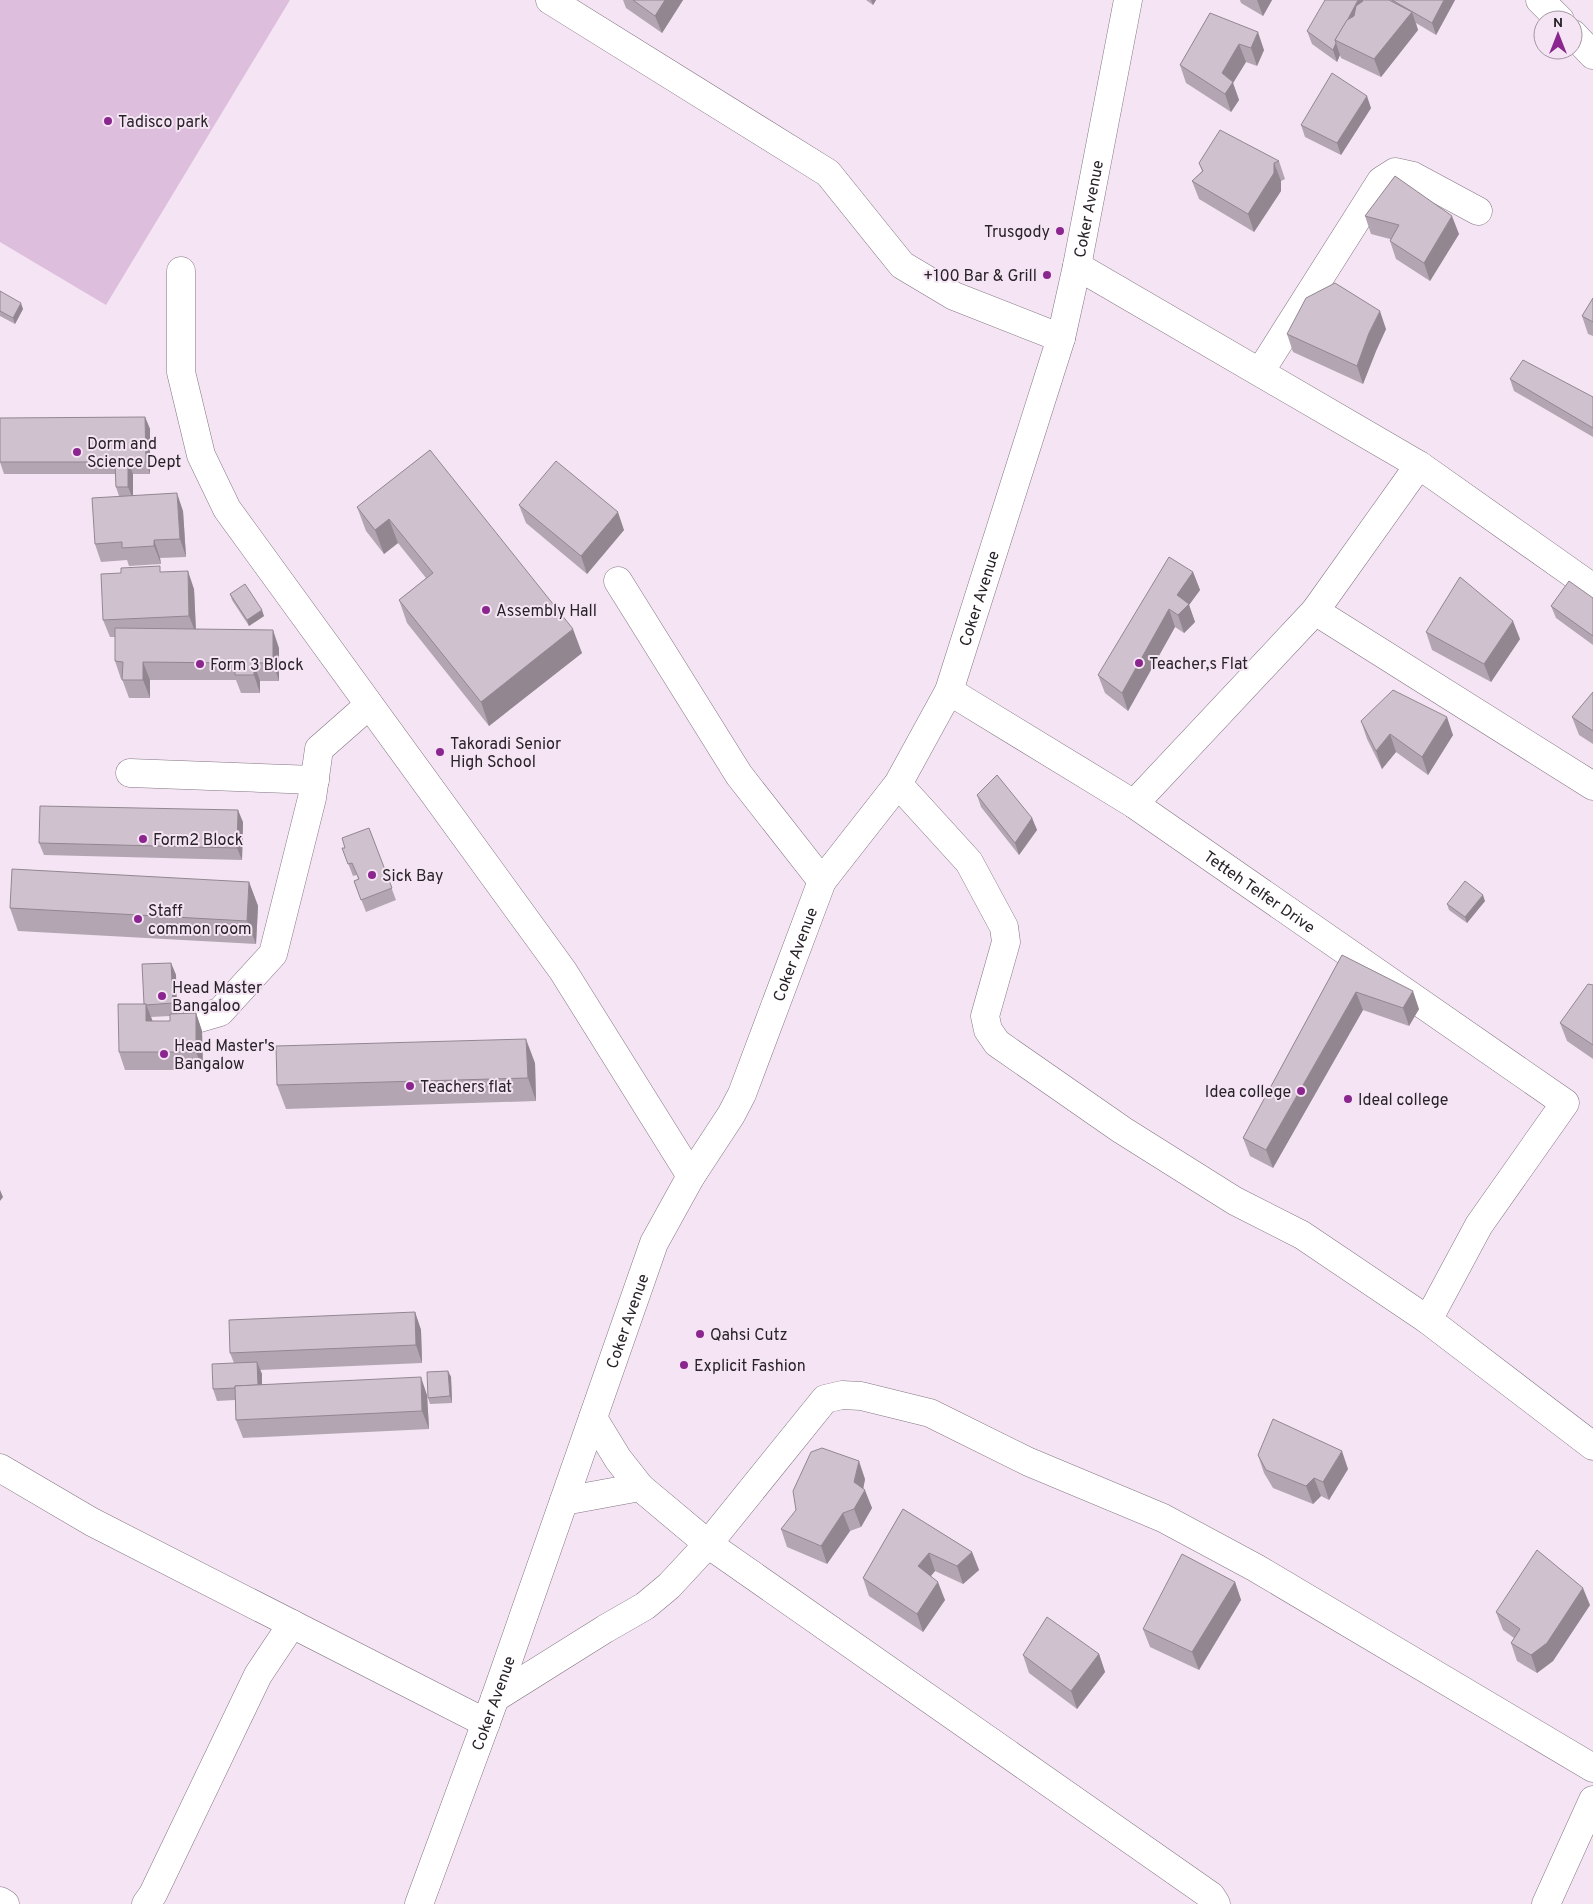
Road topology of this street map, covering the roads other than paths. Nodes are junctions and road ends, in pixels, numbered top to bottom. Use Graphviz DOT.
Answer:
graph roads {
  1 [pos="550,0"];
  2 [pos="1128,0"];
  3 [pos="1540,0"];
  4 [pos="1550,10"];
  5 [pos="1583,44"];
  6 [pos="1593,55"];
  7 [pos="1478,211"];
  8 [pos="1078,266"];
  9 [pos="181,271"];
  10 [pos="1060,338"];
  11 [pos="1260,372"];
  12 [pos="1419,465"];
  13 [pos="618,582"];
  14 [pos="1593,588"];
  15 [pos="1315,611"];
  16 [pos="949,691"];
  17 [pos="370,705"];
  18 [pos="130,773"];
  19 [pos="315,780"];
  20 [pos="898,784"];
  21 [pos="1593,786"];
  22 [pos="1134,804"];
  23 [pos="822,881"];
  24 [pos="196,1019"];
  25 [pos="691,1176"];
  26 [pos="1428,1320"];
  27 [pos="593,1418"];
  28 [pos="1593,1446"];
  29 [pos="0,1468"];
  30 [pos="640,1487"];
  31 [pos="564,1501"];
  32 [pos="708,1544"];
  33 [pos="292,1624"];
  34 [pos="490,1711"];
  35 [pos="1593,1768"];
  36 [pos="1593,1800"];
  37 [pos="0,1900"];
  38 [pos="5,1904"];
  39 [pos="146,1904"];
  40 [pos="419,1904"];
  41 [pos="1216,1904"];
  42 [pos="1546,1904"];
  1 -- 10 [label="street"];
  2 -- 8 [label="street, Coker Avenue"];
  3 -- 4 [label="street"];
  5 -- 6 [label="street"];
  7 -- 11 [label="street"];
  8 -- 10 [label="street, Coker Avenue"];
  8 -- 11 [label="street"];
  9 -- 17 [label="street"];
  10 -- 16 [label="street, Coker Avenue"];
  11 -- 12 [label="street"];
  12 -- 14 [label="street"];
  12 -- 15 [label="street"];
  13 -- 23 [label="street"];
  15 -- 21 [label="street"];
  15 -- 22 [label="street"];
  16 -- 20 [label="street, Coker Avenue"];
  16 -- 22 [label="street, Tetteh Telfer Drive"];
  17 -- 19 [label="street"];
  17 -- 25 [label="street"];
  18 -- 19 [label="street"];
  19 -- 24 [label="street"];
  20 -- 23 [label="street, Coker Avenue"];
  20 -- 26 [label="street"];
  22 -- 26 [label="street, Tetteh Telfer Drive"];
  23 -- 25 [label="street, Coker Avenue"];
  25 -- 27 [label="street, Coker Avenue"];
  26 -- 28 [label="street"];
  27 -- 30 [label="street"];
  27 -- 31 [label="street, Coker Avenue"];
  29 -- 33 [label="street"];
  30 -- 31 [label="street"];
  30 -- 32 [label="street"];
  31 -- 34 [label="street, Coker Avenue"];
  32 -- 34 [label="street"];
  32 -- 35 [label="street"];
  32 -- 41 [label="street"];
  33 -- 34 [label="street"];
  33 -- 39 [label="street"];
  34 -- 40 [label="street, Coker Avenue"];
  36 -- 42 [label="street"];
  37 -- 38 [label="street"];
}
